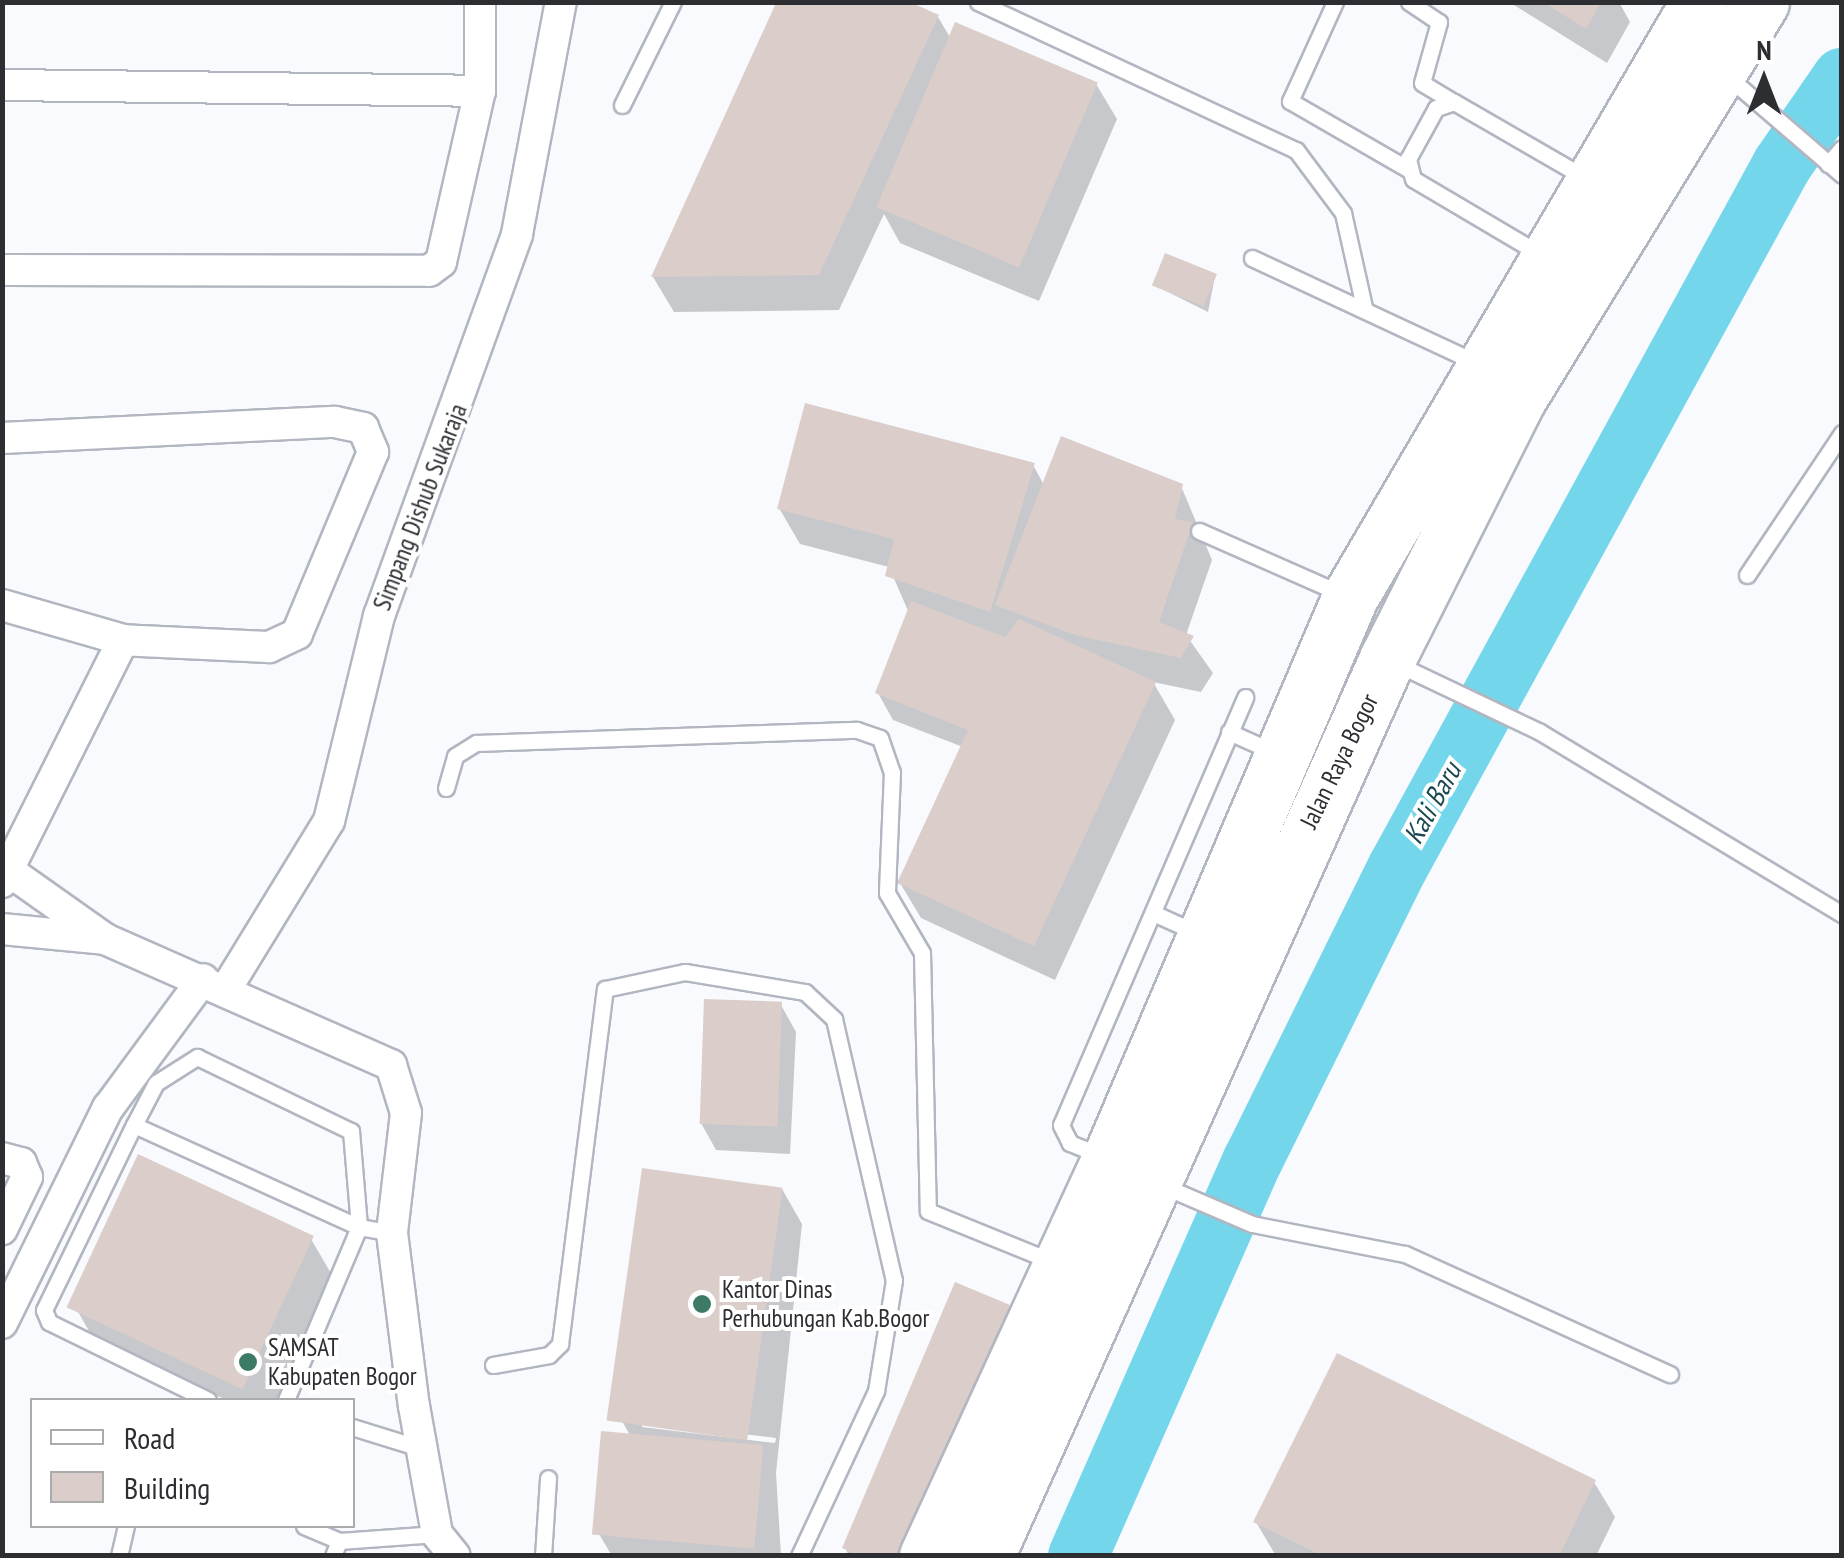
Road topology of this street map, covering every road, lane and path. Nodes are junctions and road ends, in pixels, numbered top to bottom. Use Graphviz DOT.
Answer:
graph roads {
  1 [pos="480,2"];
  2 [pos="561,2"];
  3 [pos="673,2"];
  4 [pos="978,2"];
  5 [pos="1335,2"];
  6 [pos="1408,2"];
  7 [pos="1699,2"];
  8 [pos="1762,2"];
  9 [pos="1719,68"];
  10 [pos="2,84"];
  11 [pos="480,90"];
  12 [pos="1454,102"];
  13 [pos="622,105"];
  14 [pos="1842,148"];
  15 [pos="1830,165"];
  16 [pos="1408,169"];
  17 [pos="1613,194"];
  18 [pos="1252,258"];
  19 [pos="1567,269"];
  20 [pos="2,270"];
  21 [pos="1364,307"];
  22 [pos="1480,366"];
  23 [pos="1842,433"];
  24 [pos="2,438"];
  25 [pos="1198,531"];
  26 [pos="1747,575"];
  27 [pos="1350,597"];
  28 [pos="2,605"];
  29 [pos="123,640"];
  30 [pos="1404,668"];
  31 [pos="1245,697"];
  32 [pos="1229,732"];
  33 [pos="1281,755"];
  34 [pos="446,788"];
  35 [pos="6,873"];
  36 [pos="1152,913"];
  37 [pos="1842,914"];
  38 [pos="2,929"];
  39 [pos="1203,935"];
  40 [pos="105,939"];
  41 [pos="214,984"];
  42 [pos="134,1125"];
  43 [pos="2,1158"];
  44 [pos="1146,1177"];
  45 [pos="359,1227"];
  46 [pos="2,1230"];
  47 [pos="392,1233"];
  48 [pos="1060,1264"];
  49 [pos="2,1323"];
  50 [pos="493,1365"];
  51 [pos="1670,1374"];
  52 [pos="204,1398"];
  53 [pos="287,1398"];
  54 [pos="355,1428"];
  55 [pos="420,1448"];
  56 [pos="548,1478"];
  57 [pos="126,1528"];
  58 [pos="307,1528"];
  59 [pos="446,1545"];
  60 [pos="336,1548"];
  61 [pos="119,1556"];
  62 [pos="543,1556"];
  63 [pos="800,1556"];
  64 [pos="927,1556"];
  65 [pos="986,1556"];
  1 -- 11 [label="street"];
  2 -- 41 [label="street, Simpang Dishub Sukaraja"];
  3 -- 13 [label="lane"];
  4 -- 21 [label="lane"];
  5 -- 16 [label="lane"];
  6 -- 12 [label="lane"];
  7 -- 17 [label="highway, Jalan Raya Bogor"];
  8 -- 9 [label="highway, Jalan Raya Bogor"];
  9 -- 15 [label="lane"];
  9 -- 17 [label="highway, Jalan Raya Bogor"];
  10 -- 11 [label="street"];
  11 -- 20 [label="street"];
  12 -- 16 [label="lane"];
  12 -- 17 [label="lane"];
  14 -- 15 [label="lane"];
  16 -- 19 [label="lane"];
  17 -- 19 [label="highway, Jalan Raya Bogor"];
  18 -- 21 [label="lane"];
  19 -- 22 [label="highway, Jalan Raya Bogor"];
  19 -- 30 [label="highway, Jalan Raya Bogor"];
  21 -- 22 [label="lane"];
  22 -- 27 [label="highway, Jalan Raya Bogor"];
  23 -- 26 [label="lane"];
  24 -- 29 [label="street"];
  25 -- 27 [label="lane"];
  27 -- 33 [label="highway, Jalan Raya Bogor"];
  28 -- 29 [label="street"];
  29 -- 35 [label="street"];
  30 -- 37 [label="lane"];
  30 -- 44 [label="highway, Jalan Raya Bogor"];
  31 -- 32 [label="lane"];
  32 -- 33 [label="lane"];
  32 -- 36 [label="lane"];
  33 -- 39 [label="highway, Jalan Raya Bogor"];
  34 -- 48 [label="lane"];
  35 -- 40 [label="street"];
  36 -- 39 [label="lane"];
  36 -- 44 [label="lane"];
  38 -- 40 [label="street"];
  39 -- 44 [label="highway, Jalan Raya Bogor"];
  40 -- 41 [label="street"];
  41 -- 47 [label="street"];
  41 -- 49 [label="street, Simpang Dishub Sukaraja"];
  42 -- 45 [label="lane"];
  42 -- 45 [label="lane"];
  42 -- 52 [label="lane"];
  43 -- 46 [label="street"];
  44 -- 48 [label="highway, Jalan Raya Bogor"];
  44 -- 51 [label="lane"];
  44 -- 65 [label="highway, Jalan Raya Bogor"];
  45 -- 47 [label="lane"];
  45 -- 53 [label="lane"];
  47 -- 55 [label="street"];
  48 -- 64 [label="highway, Jalan Raya Bogor"];
  50 -- 63 [label="lane"];
  54 -- 55 [label="lane"];
  55 -- 59 [label="street"];
  56 -- 62 [label="lane"];
  57 -- 61 [label="lane"];
  58 -- 60 [label="lane"];
  59 -- 60 [label="lane"];
}
